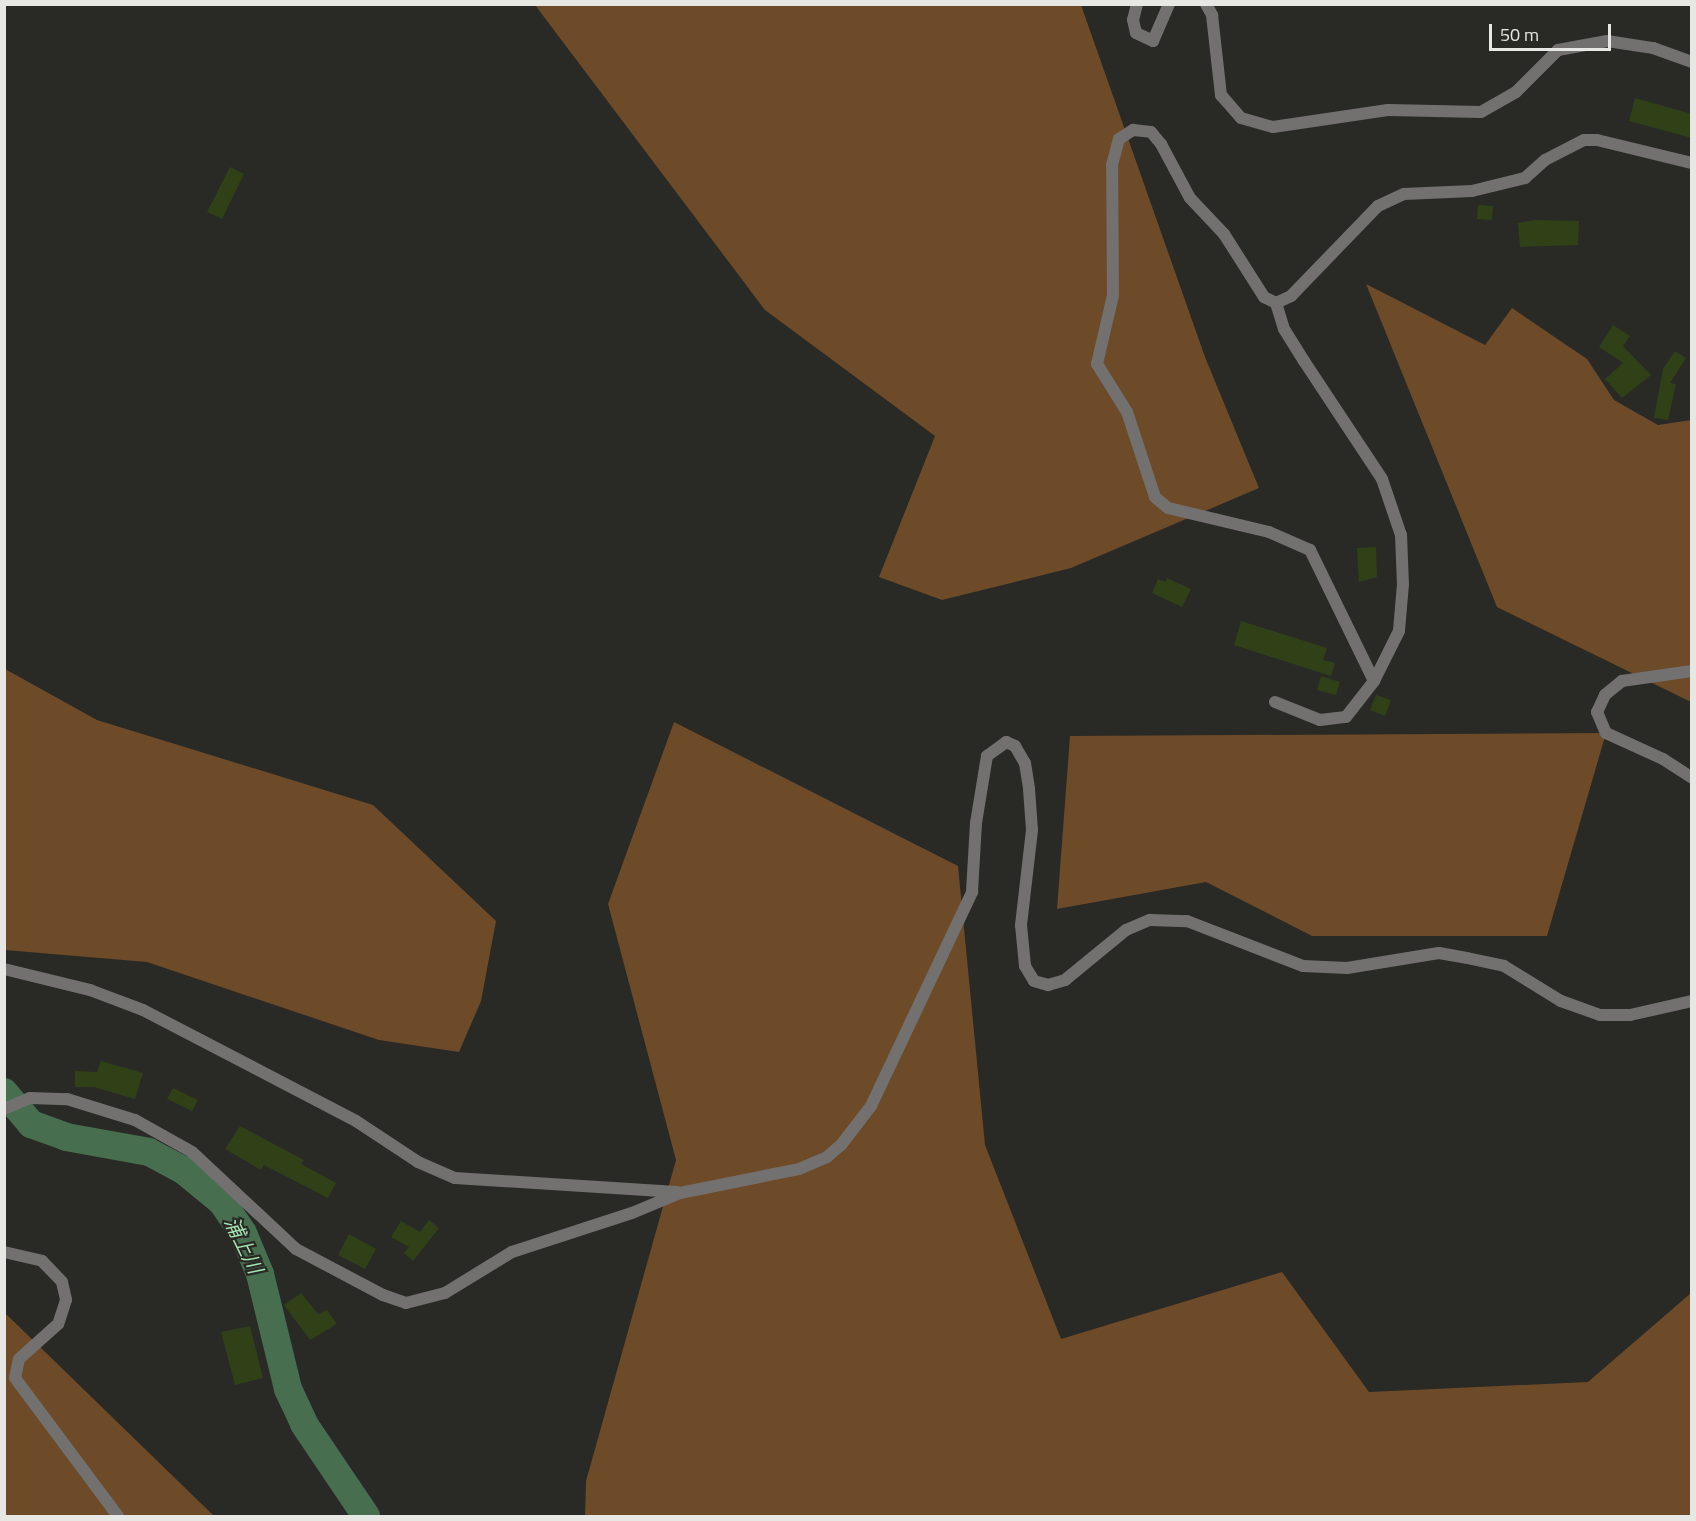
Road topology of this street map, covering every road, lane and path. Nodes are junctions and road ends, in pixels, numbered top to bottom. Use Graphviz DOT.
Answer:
graph roads {
  1 [pos="1137,4"];
  2 [pos="1170,4"];
  3 [pos="1206,4"];
  4 [pos="1692,62"];
  5 [pos="1692,163"];
  6 [pos="1276,303"];
  7 [pos="1692,671"];
  8 [pos="1374,681"];
  9 [pos="1275,702"];
  10 [pos="1692,778"];
  11 [pos="4,969"];
  12 [pos="1692,1001"];
  13 [pos="4,1109"];
  14 [pos="680,1193"];
  15 [pos="4,1252"];
  16 [pos="118,1516"];
  1 -- 2 [label="street"];
  3 -- 4 [label="street"];
  5 -- 6 [label="street"];
  6 -- 8 [label="street"];
  6 -- 8 [label="street"];
  7 -- 10 [label="street"];
  8 -- 9 [label="street"];
  11 -- 14 [label="street"];
  12 -- 14 [label="street"];
  13 -- 14 [label="street"];
  15 -- 16 [label="street"];
}
